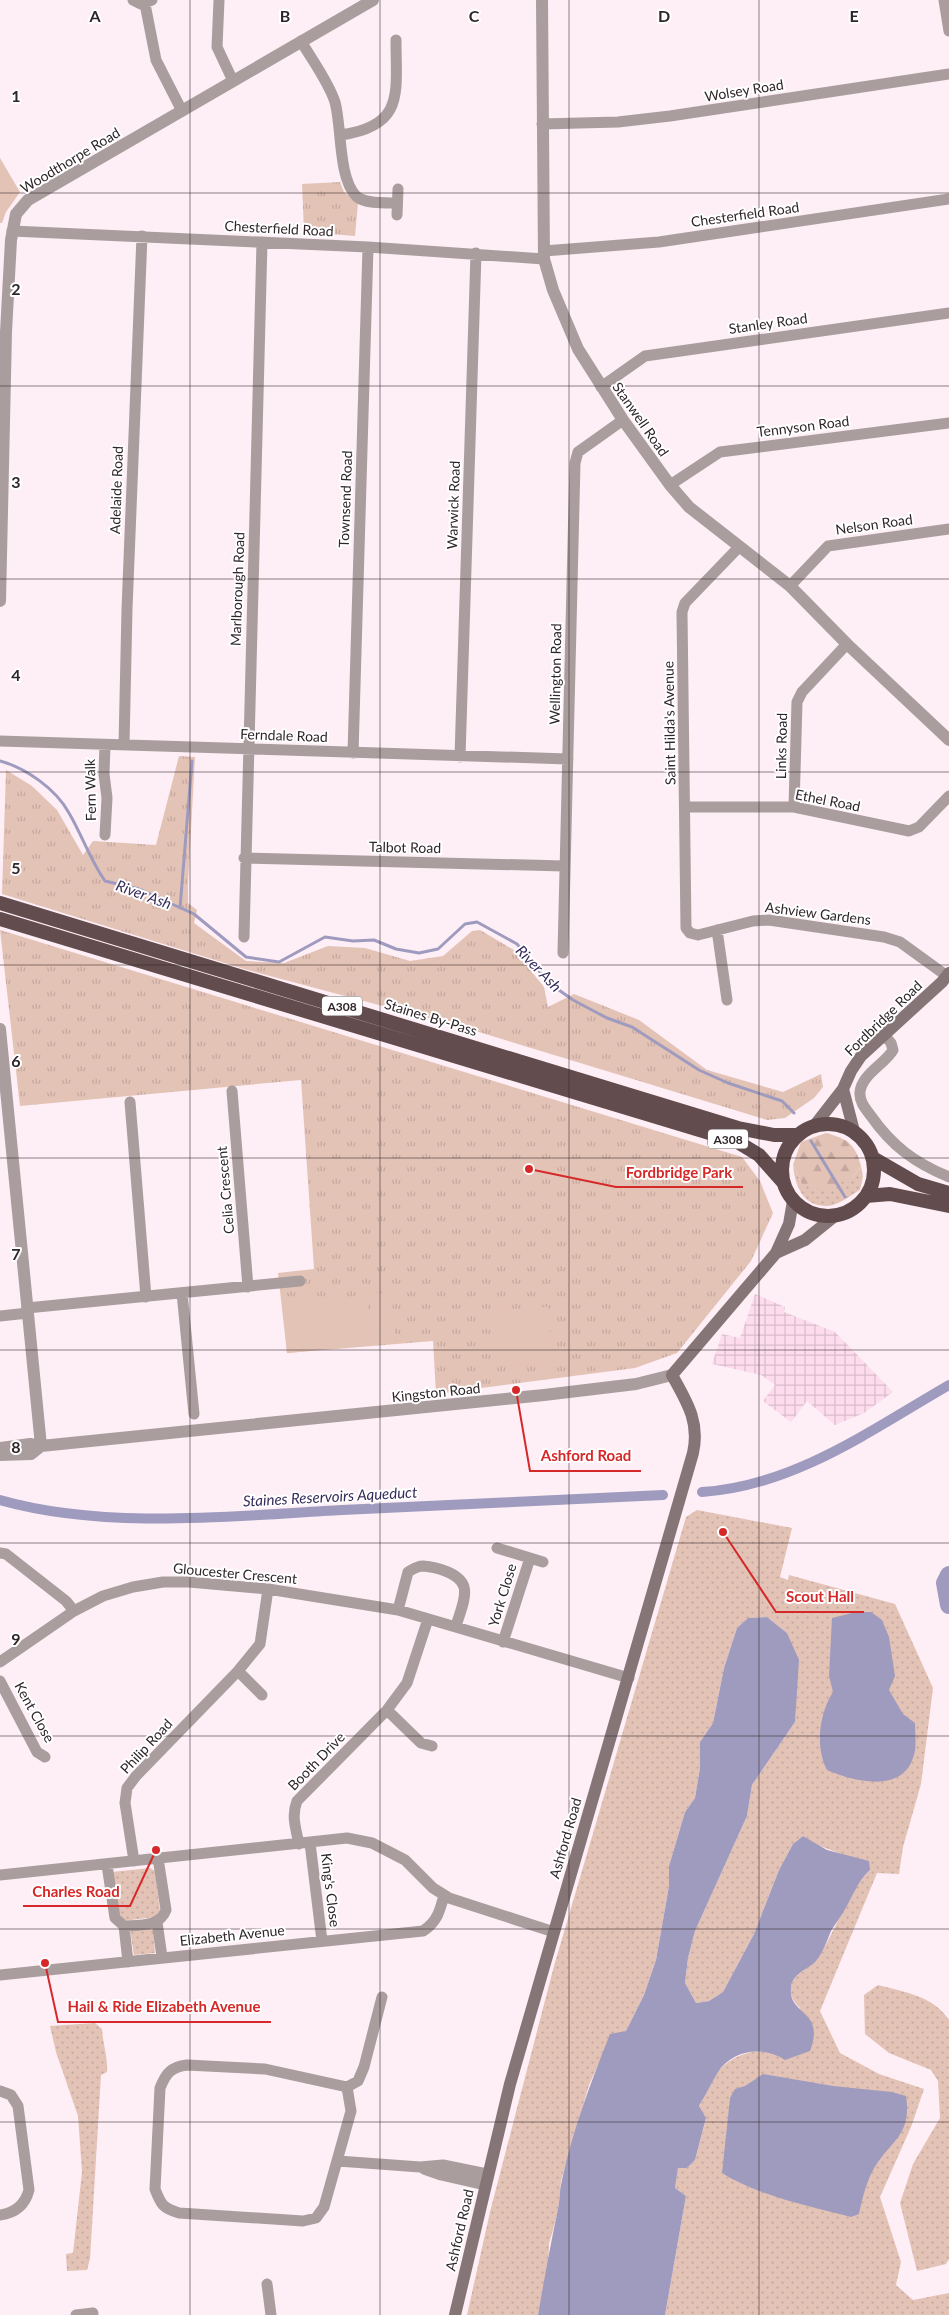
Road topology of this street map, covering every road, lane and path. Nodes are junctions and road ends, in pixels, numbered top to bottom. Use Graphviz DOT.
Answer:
graph roads {
  1 [pos="133,0"];
  2 [pos="219,0"];
  3 [pos="373,0"];
  4 [pos="542,0"];
  5 [pos="944,0"];
  6 [pos="148,2"];
  7 [pos="949,31"];
  8 [pos="396,40"];
  9 [pos="301,41"];
  10 [pos="949,74"];
  11 [pos="233,81"];
  12 [pos="182,111"];
  13 [pos="542,124"];
  14 [pos="341,135"];
  15 [pos="398,189"];
  16 [pos="949,199"];
  17 [pos="397,203"];
  18 [pos="397,215"];
  19 [pos="12,231"];
  20 [pos="142,236"];
  21 [pos="262,242"];
  22 [pos="368,247"];
  23 [pos="476,253"];
  24 [pos="544,255"];
  25 [pos="949,313"];
  26 [pos="601,387"];
  27 [pos="623,420"];
  28 [pos="949,423"];
  29 [pos="670,485"];
  30 [pos="949,529"];
  31 [pos="739,546"];
  32 [pos="1,566"];
  33 [pos="790,586"];
  34 [pos="0,601"];
  35 [pos="847,644"];
  36 [pos="949,740"];
  37 [pos="0,741"];
  38 [pos="104,744"];
  39 [pos="124,745"];
  40 [pos="248,749"];
  41 [pos="353,753"];
  42 [pos="460,757"];
  43 [pos="568,759"];
  44 [pos="949,796"];
  45 [pos="685,807"];
  46 [pos="794,807"];
  47 [pos="105,835"];
  48 [pos="244,858"];
  49 [pos="564,866"];
  50 [pos="0,903"];
  51 [pos="0,919"];
  52 [pos="686,920"];
  53 [pos="717,930"];
  54 [pos="244,937"];
  55 [pos="563,953"];
  56 [pos="947,980"];
  57 [pos="727,1000"];
  58 [pos="0,1029"];
  59 [pos="885,1036"];
  60 [pos="843,1089"];
  61 [pos="232,1091"];
  62 [pos="130,1102"];
  63 [pos="815,1125"];
  64 [pos="854,1132"];
  65 [pos="797,1135"];
  66 [pos="872,1158"];
  67 [pos="949,1177"];
  68 [pos="783,1182"];
  69 [pos="949,1193"];
  70 [pos="866,1196"];
  71 [pos="793,1201"];
  72 [pos="949,1206"];
  73 [pos="836,1216"];
  74 [pos="776,1252"];
  75 [pos="300,1281"];
  76 [pos="248,1287"];
  77 [pos="182,1293"];
  78 [pos="146,1297"];
  79 [pos="27,1311"];
  80 [pos="0,1316"];
  81 [pos="672,1376"];
  82 [pos="194,1414"];
  83 [pos="41,1446"];
  84 [pos="0,1448"];
  85 [pos="0,1455"];
  86 [pos="497,1548"];
  87 [pos="0,1553"];
  88 [pos="530,1558"];
  89 [pos="543,1562"];
  90 [pos="268,1589"];
  91 [pos="398,1610"];
  92 [pos="74,1611"];
  93 [pos="428,1619"];
  94 [pos="456,1626"];
  95 [pos="504,1642"];
  96 [pos="0,1662"];
  97 [pos="238,1671"];
  98 [pos="629,1678"];
  99 [pos="0,1680"];
  100 [pos="262,1695"];
  101 [pos="387,1710"];
  102 [pos="432,1746"];
  103 [pos="45,1757"];
  104 [pos="305,1843"];
  105 [pos="158,1858"];
  106 [pos="134,1861"];
  107 [pos="107,1865"];
  108 [pos="0,1875"];
  109 [pos="444,1895"];
  110 [pos="157,1922"];
  111 [pos="124,1926"];
  112 [pos="554,1932"];
  113 [pos="322,1941"];
  114 [pos="162,1958"];
  115 [pos="128,1962"];
  116 [pos="0,1975"];
  117 [pos="377,2003"];
  118 [pos="347,2087"];
  119 [pos="2,2091"];
  120 [pos="338,2161"];
  121 [pos="486,2179"];
  122 [pos="0,2215"];
  123 [pos="267,2284"];
  124 [pos="93,2313"];
  125 [pos="76,2315"];
  126 [pos="271,2315"];
  127 [pos="455,2315"];
  1 -- 6 [label="street"];
  2 -- 11 [label="street"];
  3 -- 9 [label="street, Woodthorpe Road"];
  4 -- 13 [label="street, Stanwell Road"];
  5 -- 7 [label="street"];
  6 -- 12 [label="street"];
  8 -- 14 [label="street"];
  9 -- 11 [label="street, Woodthorpe Road"];
  9 -- 14 [label="street"];
  10 -- 13 [label="street, Wolsey Road"];
  11 -- 12 [label="street, Woodthorpe Road"];
  12 -- 19 [label="street, Woodthorpe Road"];
  13 -- 24 [label="street, Stanwell Road"];
  14 -- 17 [label="street"];
  15 -- 17 [label="street"];
  16 -- 24 [label="street, Chesterfield Road"];
  17 -- 18 [label="street"];
  19 -- 20 [label="street, Chesterfield Road"];
  19 -- 32 [label="street, Woodthorpe Road"];
  20 -- 21 [label="street, Chesterfield Road"];
  20 -- 39 [label="street, Adelaide Road"];
  21 -- 22 [label="street, Chesterfield Road"];
  21 -- 40 [label="street, Marlborough Road"];
  22 -- 23 [label="street, Chesterfield Road"];
  22 -- 41 [label="street, Townsend Road"];
  23 -- 24 [label="street, Chesterfield Road"];
  23 -- 42 [label="street, Warwick Road"];
  24 -- 26 [label="street, Stanwell Road"];
  25 -- 26 [label="street, Stanley Road"];
  26 -- 27 [label="street, Stanwell Road"];
  27 -- 29 [label="street, Stanwell Road"];
  27 -- 43 [label="street, Wellington Road"];
  28 -- 29 [label="street, Tennyson Road"];
  29 -- 31 [label="street, Stanwell Road"];
  30 -- 33 [label="street, Nelson Road"];
  31 -- 33 [label="street, Stanwell Road"];
  31 -- 45 [label="street, Saint Hilda's Avenue"];
  32 -- 34 [label="street, Woodthorpe Road"];
  33 -- 35 [label="street, Stanwell Road"];
  35 -- 36 [label="street, Stanwell Road"];
  35 -- 46 [label="street, Links Road"];
  37 -- 38 [label="street, Ferndale Road"];
  38 -- 39 [label="street, Ferndale Road"];
  38 -- 47 [label="street, Fern Walk"];
  39 -- 40 [label="street, Ferndale Road"];
  40 -- 41 [label="street, Ferndale Road"];
  40 -- 48 [label="street, Marlborough Road"];
  41 -- 42 [label="street, Ferndale Road"];
  42 -- 43 [label="street, Ferndale Road"];
  43 -- 49 [label="street, Wellington Road"];
  44 -- 46 [label="street, Ethel Road"];
  45 -- 46 [label="street, Ethel Road"];
  45 -- 52 [label="street, Saint Hilda's Avenue"];
  48 -- 49 [label="street, Talbot Road"];
  48 -- 54 [label="street, Marlborough Road"];
  49 -- 55 [label="street, Wellington Road"];
  50 -- 65 [label="highway, Staines By-Pass / A308"];
  51 -- 68 [label="highway, A308"];
  52 -- 53 [label="street, Ashview Gardens"];
  53 -- 56 [label="street, Ashview Gardens"];
  53 -- 57 [label="street"];
  56 -- 59 [label="main road, Fordbridge Road"];
  58 -- 79 [label="street"];
  59 -- 60 [label="main road, Fordbridge Road"];
  59 -- 67 [label="street"];
  60 -- 63 [label="main road, Fordbridge Road"];
  60 -- 64 [label="main road"];
  61 -- 76 [label="street, Celia Crescent"];
  62 -- 78 [label="street"];
  63 -- 64 [label="highway"];
  63 -- 65 [label="highway"];
  64 -- 66 [label="highway"];
  65 -- 68 [label="highway"];
  66 -- 69 [label="highway"];
  66 -- 70 [label="highway"];
  68 -- 71 [label="highway"];
  70 -- 72 [label="highway"];
  70 -- 73 [label="highway"];
  71 -- 73 [label="highway"];
  71 -- 74 [label="main road"];
  73 -- 74 [label="main road"];
  74 -- 81 [label="main road"];
  75 -- 76 [label="street"];
  76 -- 77 [label="street"];
  77 -- 78 [label="street"];
  77 -- 82 [label="street"];
  78 -- 79 [label="street"];
  79 -- 80 [label="street"];
  79 -- 83 [label="street"];
  81 -- 83 [label="street, Kingston Road"];
  81 -- 98 [label="main road, Ashford Road"];
  83 -- 84 [label="street, Kingston Road"];
  83 -- 85 [label="street, Kingston Road"];
  86 -- 88 [label="street, York Close"];
  87 -- 92 [label="street"];
  88 -- 89 [label="street, York Close"];
  88 -- 95 [label="street, York Close"];
  90 -- 91 [label="street, Gloucester Crescent"];
  90 -- 92 [label="street, Gloucester Crescent"];
  90 -- 97 [label="street, Philip Road"];
  91 -- 93 [label="street, Gloucester Crescent"];
  91 -- 94 [label="street"];
  92 -- 96 [label="street, Gloucester Crescent"];
  93 -- 94 [label="street, Gloucester Crescent"];
  93 -- 101 [label="street, Booth Drive"];
  94 -- 95 [label="street, Gloucester Crescent"];
  95 -- 98 [label="street, Gloucester Crescent"];
  97 -- 100 [label="street"];
  97 -- 106 [label="street, Philip Road"];
  98 -- 112 [label="main road, Ashford Road"];
  99 -- 103 [label="street, Kent Close"];
  101 -- 102 [label="street"];
  101 -- 104 [label="street, Booth Drive"];
  104 -- 105 [label="street"];
  104 -- 109 [label="street"];
  104 -- 113 [label="street, King's Close"];
  105 -- 106 [label="street"];
  105 -- 110 [label="street"];
  106 -- 107 [label="street"];
  107 -- 108 [label="street"];
  107 -- 111 [label="street"];
  109 -- 112 [label="street"];
  109 -- 113 [label="street, Elizabeth Avenue"];
  110 -- 111 [label="street"];
  110 -- 114 [label="street"];
  111 -- 115 [label="street"];
  112 -- 121 [label="main road, Ashford Road"];
  113 -- 114 [label="street, Elizabeth Avenue"];
  114 -- 115 [label="street, Elizabeth Avenue"];
  115 -- 116 [label="street, Elizabeth Avenue"];
  117 -- 118 [label="street"];
  118 -- 120 [label="street"];
  118 -- 120 [label="street"];
  119 -- 122 [label="street"];
  120 -- 121 [label="street"];
  121 -- 127 [label="main road, Ashford Road"];
  123 -- 126 [label="street"];
  124 -- 125 [label="street"];
}
